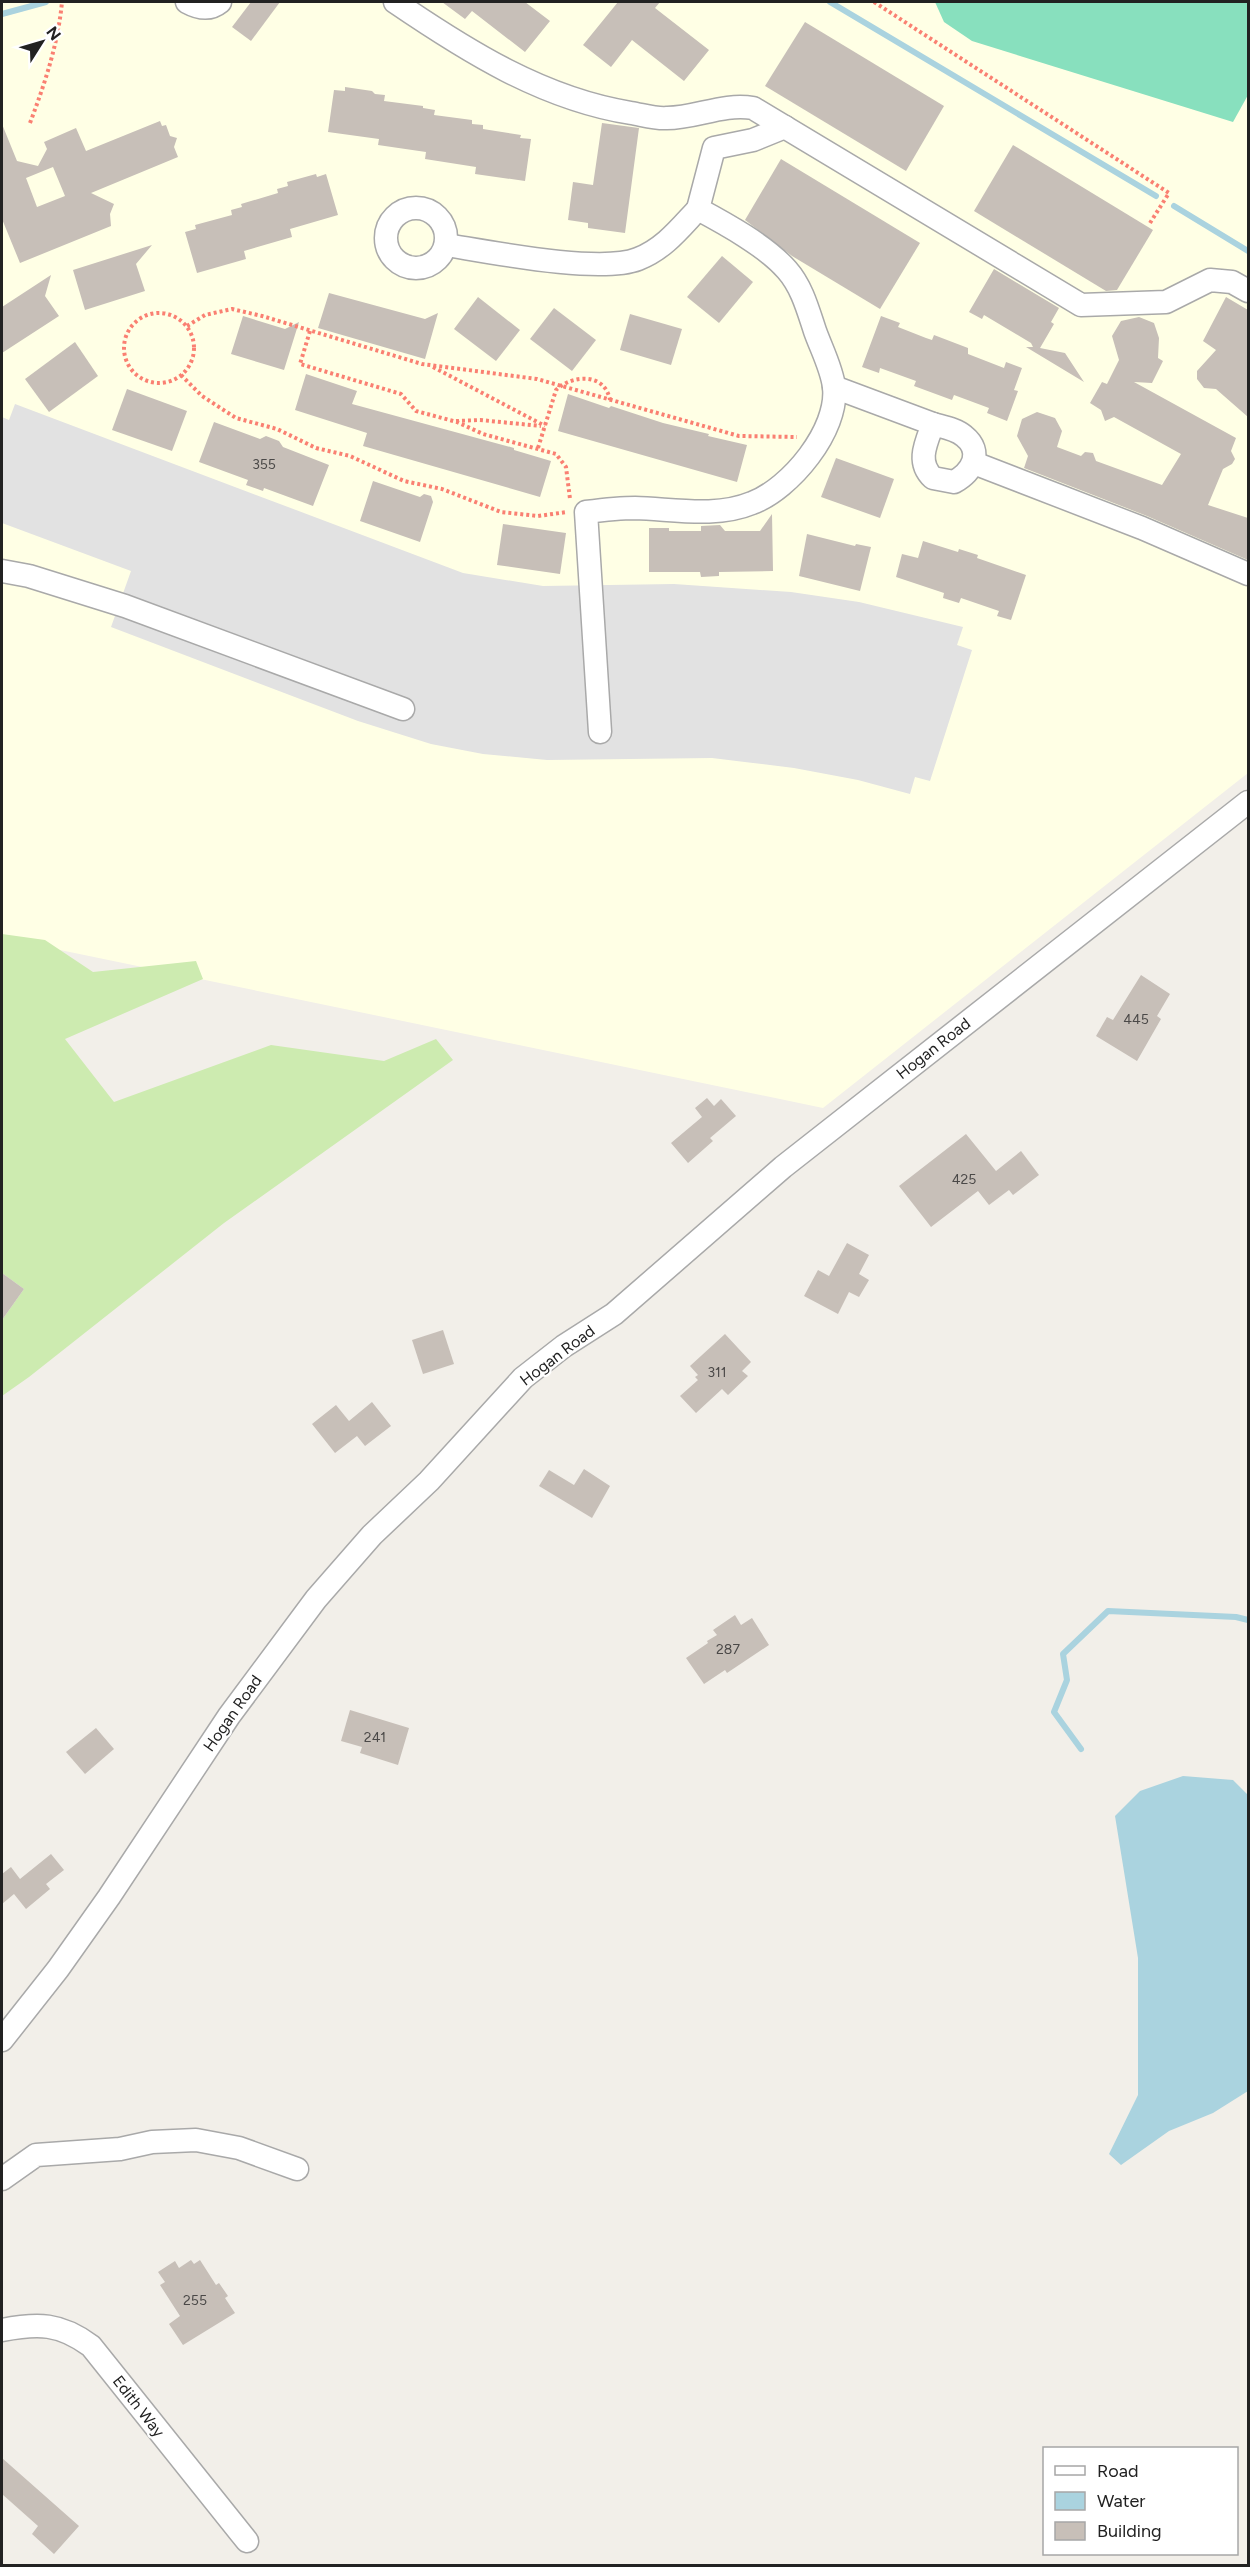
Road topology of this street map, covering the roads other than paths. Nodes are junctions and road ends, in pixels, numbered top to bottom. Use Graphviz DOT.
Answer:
graph roads {
  1 [pos="187,2"];
  2 [pos="220,2"];
  3 [pos="395,2"];
  4 [pos="691,114"];
  5 [pos="785,127"];
  6 [pos="714,148"];
  7 [pos="698,209"];
  8 [pos="446,246"];
  9 [pos="1248,291"];
  10 [pos="834,387"];
  11 [pos="933,424"];
  12 [pos="974,463"];
  13 [pos="2,572"];
  14 [pos="1248,574"];
  15 [pos="404,709"];
  16 [pos="600,732"];
  17 [pos="1248,802"];
  18 [pos="2,2040"];
  19 [pos="297,2169"];
  20 [pos="2,2179"];
  21 [pos="2,2330"];
  22 [pos="247,2541"];
  1 -- 2 [label="street"];
  3 -- 4 [label="street"];
  4 -- 5 [label="street"];
  4 -- 6 [label="street"];
  5 -- 6 [label="street"];
  5 -- 9 [label="street"];
  6 -- 7 [label="street"];
  7 -- 8 [label="street"];
  7 -- 10 [label="street"];
  10 -- 11 [label="street"];
  10 -- 16 [label="street"];
  11 -- 12 [label="street"];
  11 -- 12 [label="street"];
  12 -- 14 [label="street"];
  13 -- 15 [label="street"];
  17 -- 18 [label="street, Hogan Road"];
  19 -- 20 [label="street"];
  21 -- 22 [label="street, Edith Way"];
}
